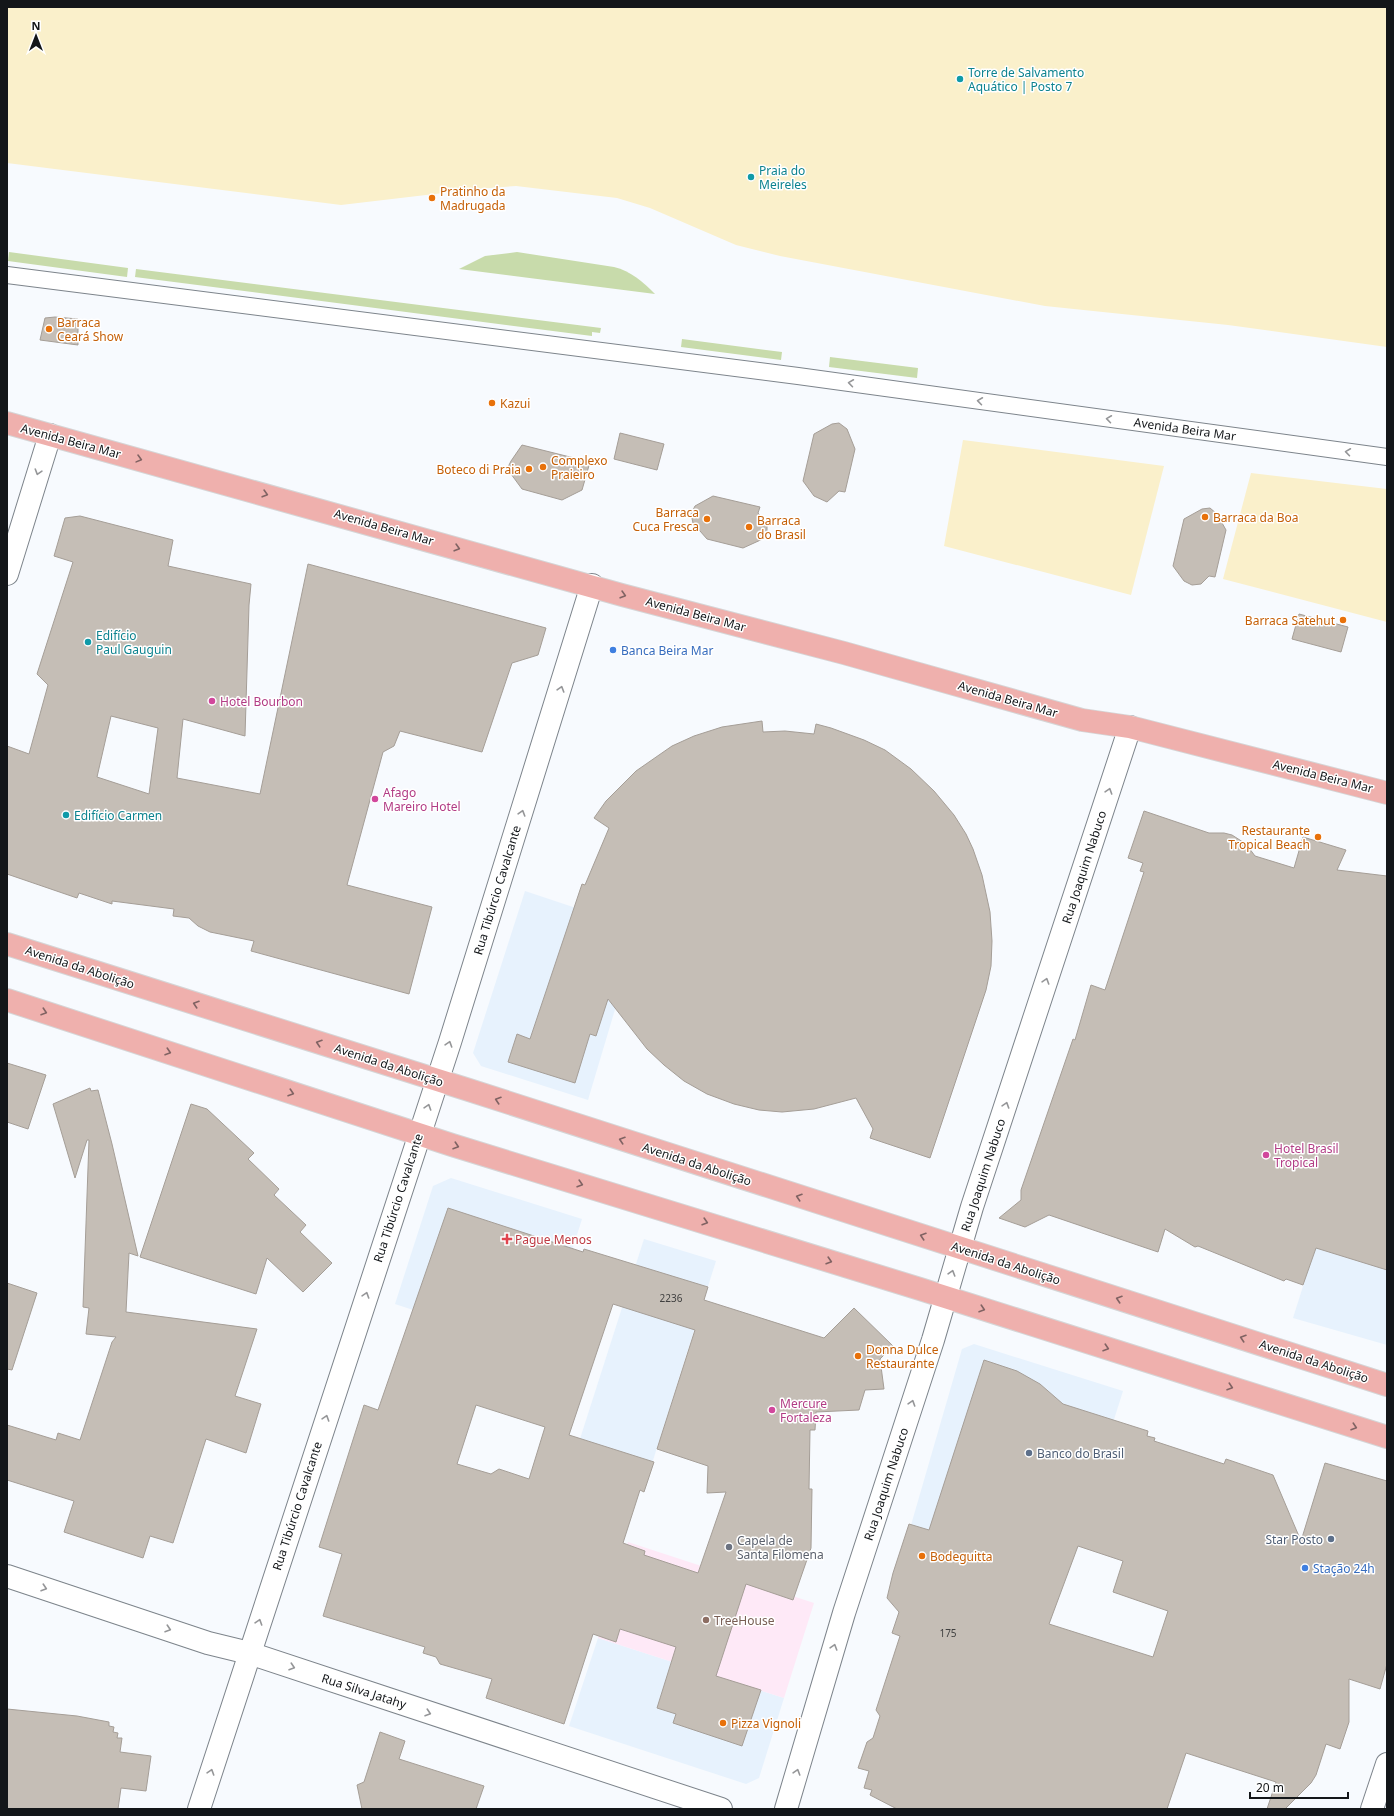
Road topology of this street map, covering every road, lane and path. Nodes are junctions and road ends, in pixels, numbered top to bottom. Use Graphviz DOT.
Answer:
graph roads {
  1 [pos="7,276"];
  2 [pos="7,423"];
  3 [pos="50,435"];
  4 [pos="1387,457"];
  5 [pos="7,574"];
  6 [pos="592,585"];
  7 [pos="1130,727"];
  8 [pos="1387,793"];
  9 [pos="7,944"];
  10 [pos="7,1000"];
  11 [pos="437,1081"];
  12 [pos="419,1133"];
  13 [pos="960,1248"];
  14 [pos="945,1297"];
  15 [pos="1387,1385"];
  16 [pos="1387,1437"];
  17 [pos="7,1576"];
  18 [pos="249,1653"];
  19 [pos="1387,1764"];
  20 [pos="199,1809"];
  21 [pos="721,1809"];
  22 [pos="786,1809"];
  23 [pos="1372,1809"];
  4 -- 1 [label="lane, Avenida Beira Mar, one-way"];
  2 -- 3 [label="main road, Avenida Beira Mar"];
  3 -- 5 [label="street, one-way"];
  3 -- 6 [label="main road, Avenida Beira Mar, one-way"];
  6 -- 7 [label="main road, Avenida Beira Mar, one-way"];
  11 -- 6 [label="street, Rua Tibúrcio Cavalcante, one-way"];
  7 -- 8 [label="main road, Avenida Beira Mar"];
  13 -- 7 [label="street, Rua Joaquim Nabuco, one-way"];
  11 -- 9 [label="main road, Avenida da Abolição, one-way"];
  10 -- 12 [label="main road, one-way"];
  12 -- 11 [label="street, Rua Tibúrcio Cavalcante, one-way"];
  13 -- 11 [label="main road, Avenida da Abolição, one-way"];
  12 -- 14 [label="main road, one-way"];
  18 -- 12 [label="street, Rua Tibúrcio Cavalcante, one-way"];
  14 -- 13 [label="street, Rua Joaquim Nabuco, one-way"];
  15 -- 13 [label="main road, Avenida da Abolição, one-way"];
  14 -- 16 [label="main road, one-way"];
  22 -- 14 [label="street, Rua Joaquim Nabuco, one-way"];
  17 -- 18 [label="street, Rua Silva Jatahy, one-way"];
  20 -- 18 [label="street, Rua Tibúrcio Cavalcante, one-way"];
  18 -- 21 [label="street, Rua Silva Jatahy, one-way"];
  19 -- 23 [label="street"];
}
